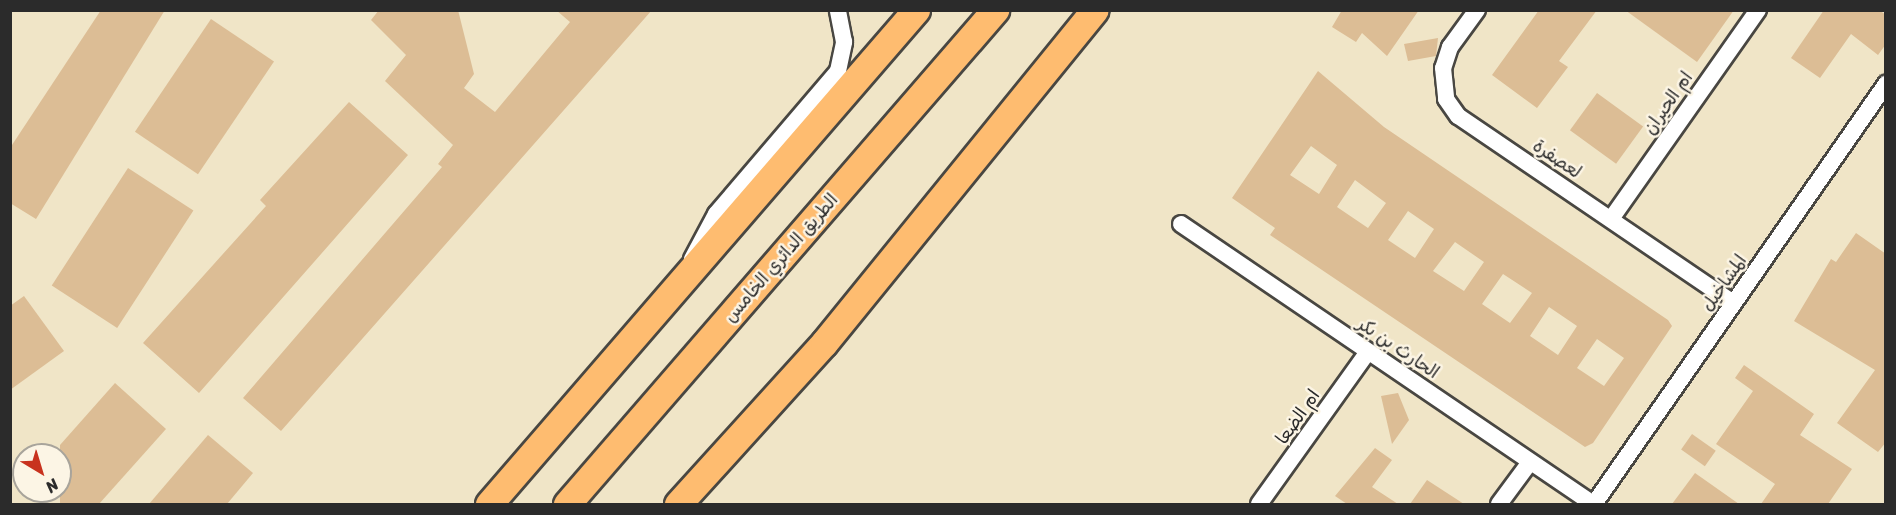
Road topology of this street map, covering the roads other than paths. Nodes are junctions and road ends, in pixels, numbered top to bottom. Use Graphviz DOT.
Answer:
graph roads {
  1 [pos="838,10"];
  2 [pos="916,10"];
  3 [pos="995,10"];
  4 [pos="1095,10"];
  5 [pos="1477,10"];
  6 [pos="1758,10"];
  7 [pos="1886,84"];
  8 [pos="1611,219"];
  9 [pos="1180,224"];
  10 [pos="688,273"];
  11 [pos="1733,303"];
  12 [pos="824,343"];
  13 [pos="1368,352"];
  14 [pos="1530,462"];
  15 [pos="489,504"];
  16 [pos="567,504"];
  17 [pos="678,504"];
  18 [pos="694,504"];
  19 [pos="1259,504"];
  20 [pos="1499,504"];
  21 [pos="1594,504"];
  1 -- 10 [label="street"];
  2 -- 10 [label="highway"];
  3 -- 16 [label="highway, الطريق الدائري الخامس"];
  4 -- 12 [label="highway"];
  5 -- 8 [label="street, لعصفرة"];
  6 -- 8 [label="street, ام الحيران"];
  7 -- 11 [label="street, المشاخيل"];
  8 -- 11 [label="street, لعصفرة"];
  9 -- 13 [label="street, الحارث بن بكر"];
  10 -- 15 [label="highway"];
  11 -- 21 [label="street, المشاخيل"];
  12 -- 17 [label="highway"];
  12 -- 18 [label="highway"];
  13 -- 14 [label="street, الحارث بن بكر"];
  13 -- 19 [label="street, ام الضعا"];
  14 -- 20 [label="street"];
  14 -- 21 [label="street, الحارث بن بكر"];
}
